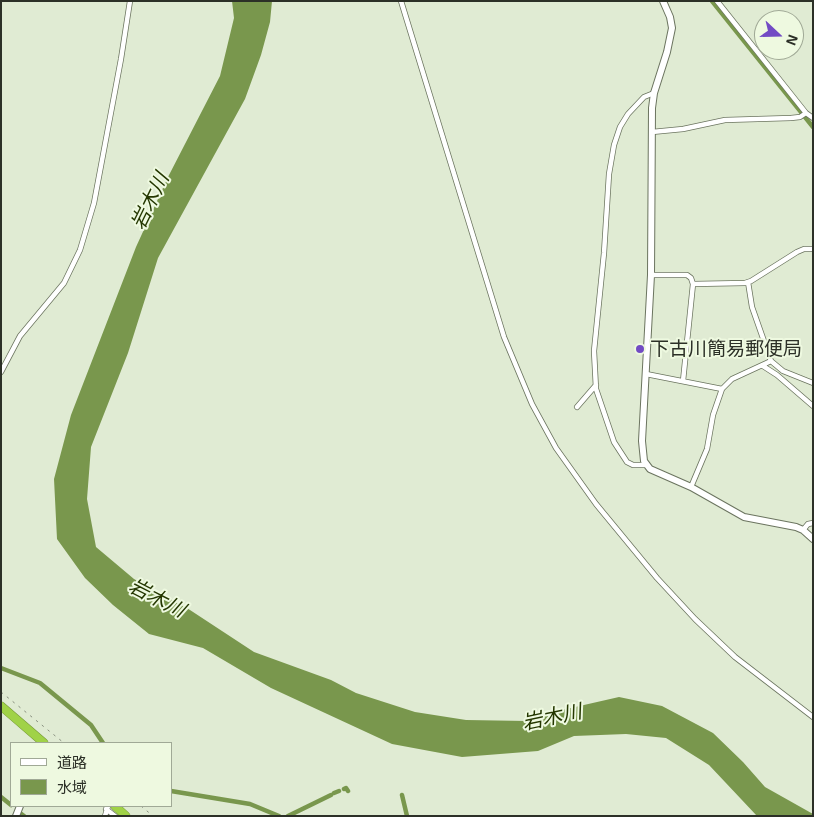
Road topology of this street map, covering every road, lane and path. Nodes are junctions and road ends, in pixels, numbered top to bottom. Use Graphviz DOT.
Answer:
graph roads {
  1 [pos="130,1"];
  2 [pos="401,1"];
  3 [pos="663,1"];
  4 [pos="717,1"];
  5 [pos="654,93"];
  6 [pos="804,114"];
  7 [pos="813,118"];
  8 [pos="652,132"];
  9 [pos="813,249"];
  10 [pos="651,275"];
  11 [pos="748,282"];
  12 [pos="693,284"];
  13 [pos="771,361"];
  14 [pos="763,366"];
  15 [pos="1,372"];
  16 [pos="646,374"];
  17 [pos="682,381"];
  18 [pos="813,383"];
  19 [pos="596,385"];
  20 [pos="722,389"];
  21 [pos="813,406"];
  22 [pos="577,407"];
  23 [pos="646,465"];
  24 [pos="690,487"];
  25 [pos="813,523"];
  26 [pos="803,530"];
  27 [pos="813,539"];
  28 [pos="1,706"];
  29 [pos="813,717"];
  30 [pos="43,742"];
  31 [pos="107,807"];
  32 [pos="116,807"];
  33 [pos="105,816"];
  34 [pos="115,816"];
  35 [pos="126,816"];
  1 -- 15 [label="street"];
  2 -- 29 [label="street"];
  3 -- 5 [label="street"];
  4 -- 6 [label="street"];
  5 -- 8 [label="street"];
  5 -- 19 [label="street"];
  6 -- 7 [label="street"];
  6 -- 8 [label="street"];
  8 -- 10 [label="street"];
  9 -- 11 [label="street"];
  10 -- 12 [label="street"];
  10 -- 16 [label="street"];
  11 -- 12 [label="street"];
  11 -- 13 [label="street"];
  12 -- 17 [label="street"];
  13 -- 14 [label="street"];
  13 -- 18 [label="street"];
  14 -- 20 [label="street"];
  14 -- 21 [label="street"];
  16 -- 17 [label="street"];
  16 -- 23 [label="street"];
  17 -- 20 [label="street"];
  19 -- 22 [label="street"];
  19 -- 23 [label="street"];
  20 -- 24 [label="street"];
  23 -- 24 [label="street"];
  24 -- 26 [label="street"];
  25 -- 26 [label="street"];
  26 -- 27 [label="street"];
  28 -- 30 [label="highway"];
  31 -- 33 [label="street"];
  31 -- 34 [label="street"];
  32 -- 35 [label="highway"];
}
